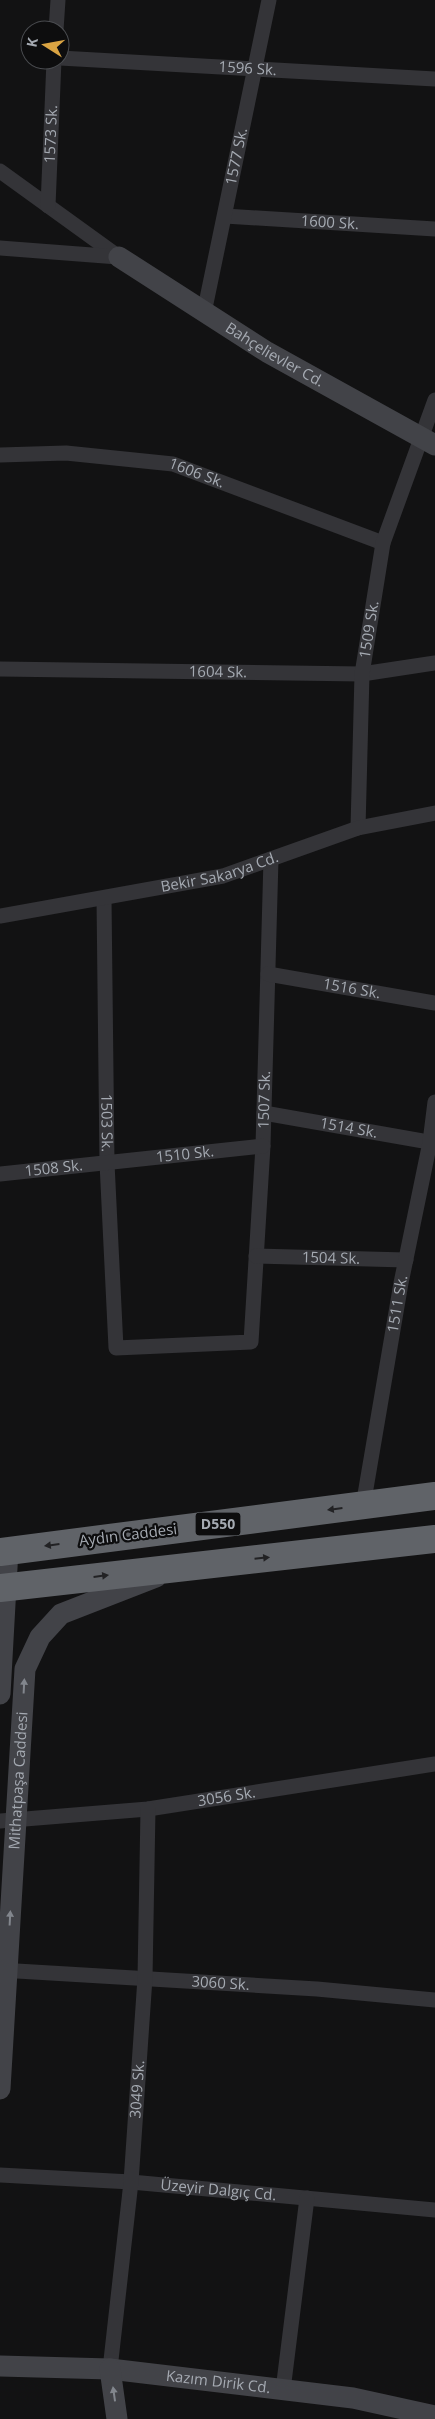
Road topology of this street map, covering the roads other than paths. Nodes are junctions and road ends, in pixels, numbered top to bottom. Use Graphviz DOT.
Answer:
graph roads {
  1 [pos="58,0"];
  2 [pos="270,0"];
  3 [pos="57,20"];
  4 [pos="70,59"];
  5 [pos="256,69"];
  6 [pos="54,70"];
  7 [pos="435,79"];
  8 [pos="0,171"];
  9 [pos="48,206"];
  10 [pos="225,216"];
  11 [pos="435,229"];
  12 [pos="0,248"];
  13 [pos="119,257"];
  14 [pos="204,313"];
  15 [pos="435,400"];
  16 [pos="429,442"];
  17 [pos="0,455"];
  18 [pos="383,543"];
  19 [pos="435,663"];
  20 [pos="0,669"];
  21 [pos="362,674"];
  22 [pos="435,813"];
  23 [pos="358,828"];
  24 [pos="272,859"];
  25 [pos="104,898"];
  26 [pos="0,916"];
  27 [pos="268,974"];
  28 [pos="435,1003"];
  29 [pos="435,1102"];
  30 [pos="264,1113"];
  31 [pos="432,1143"];
  32 [pos="263,1146"];
  33 [pos="107,1163"];
  34 [pos="0,1174"];
  35 [pos="256,1256"];
  36 [pos="406,1260"];
  37 [pos="251,1342"];
  38 [pos="435,1496"];
  39 [pos="363,1506"];
  40 [pos="435,1539"];
  41 [pos="4,1551"];
  42 [pos="181,1567"];
  43 [pos="3,1587"];
  44 [pos="0,1694"];
  45 [pos="435,1764"];
  46 [pos="148,1809"];
  47 [pos="8,1821"];
  48 [pos="4,1970"];
  49 [pos="145,1978"];
  50 [pos="435,2000"];
  51 [pos="0,2089"];
  52 [pos="0,2176"];
  53 [pos="131,2182"];
  54 [pos="307,2198"];
  55 [pos="435,2210"];
  56 [pos="0,2366"];
  57 [pos="110,2369"];
  58 [pos="283,2390"];
  59 [pos="435,2416"];
  60 [pos="117,2419"];
  1 -- 3 [label="street"];
  2 -- 5 [label="street, 1577 Sk."];
  4 -- 5 [label="street, 1596 Sk."];
  5 -- 7 [label="street, 1596 Sk."];
  5 -- 10 [label="street, 1577 Sk."];
  6 -- 9 [label="street, 1573 Sk."];
  8 -- 9 [label="street"];
  9 -- 13 [label="street"];
  10 -- 11 [label="street, 1600 Sk."];
  10 -- 14 [label="street, 1577 Sk."];
  12 -- 13 [label="street"];
  13 -- 14 [label="main road, Bahçelievler Cd."];
  14 -- 16 [label="main road, Bahçelievler Cd."];
  15 -- 16 [label="street, 1509 Sk."];
  16 -- 18 [label="street, 1509 Sk."];
  17 -- 18 [label="street, 1606 Sk."];
  18 -- 21 [label="street, 1509 Sk."];
  19 -- 21 [label="street, 1604 Sk."];
  20 -- 21 [label="street, 1604 Sk."];
  21 -- 23 [label="street, 1509 Sk."];
  22 -- 23 [label="street, Bekir Sakarya Cd."];
  23 -- 24 [label="street, Bekir Sakarya Cd."];
  24 -- 25 [label="street, Bekir Sakarya Cd."];
  24 -- 27 [label="street, 1507 Sk."];
  25 -- 26 [label="street, Bekir Sakarya Cd."];
  25 -- 33 [label="street, 1503 Sk."];
  27 -- 28 [label="street, 1516 Sk."];
  27 -- 30 [label="street, 1507 Sk."];
  29 -- 31 [label="street, 1511 Sk."];
  30 -- 31 [label="street, 1514 Sk."];
  30 -- 32 [label="street, 1507 Sk."];
  31 -- 36 [label="street, 1511 Sk."];
  32 -- 33 [label="street, 1510 Sk."];
  32 -- 35 [label="street, 1507 Sk."];
  33 -- 34 [label="street, 1508 Sk."];
  33 -- 37 [label="street, 1503 Sk."];
  35 -- 36 [label="street, 1504 Sk."];
  35 -- 37 [label="street, 1507 Sk."];
  36 -- 39 [label="street, 1511 Sk."];
  38 -- 39 [label="highway, Aydın Caddesi / D550"];
  39 -- 41 [label="highway, Aydın Caddesi / D550, one-way"];
  42 -- 40 [label="highway, one-way"];
  41 -- 43 [label="main road, Mithatpaşa Caddesi"];
  43 -- 42 [label="highway, one-way"];
  47 -- 42 [label="main road, Mithatpaşa Caddesi, one-way"];
  43 -- 44 [label="main road, Mithatpaşa Caddesi"];
  45 -- 46 [label="street, 3056 Sk."];
  46 -- 47 [label="street, 3056 Sk."];
  46 -- 49 [label="street, 3049 Sk."];
  48 -- 47 [label="main road, Mithatpaşa Caddesi, one-way"];
  48 -- 49 [label="street, 3060 Sk."];
  48 -- 51 [label="main road, Mithatpaşa Caddesi"];
  49 -- 50 [label="street, 3060 Sk."];
  49 -- 53 [label="street, 3049 Sk."];
  52 -- 53 [label="street, Üzeyir Dalgıç Cd."];
  53 -- 54 [label="street, Üzeyir Dalgıç Cd."];
  53 -- 57 [label="street, 3049 Sk."];
  54 -- 55 [label="street, Üzeyir Dalgıç Cd."];
  54 -- 58 [label="street"];
  56 -- 57 [label="main road, Kazım Dirik Cd."];
  57 -- 58 [label="main road, Kazım Dirik Cd."];
  60 -- 57 [label="main road, one-way"];
  58 -- 59 [label="main road, Kazım Dirik Cd."];
}
